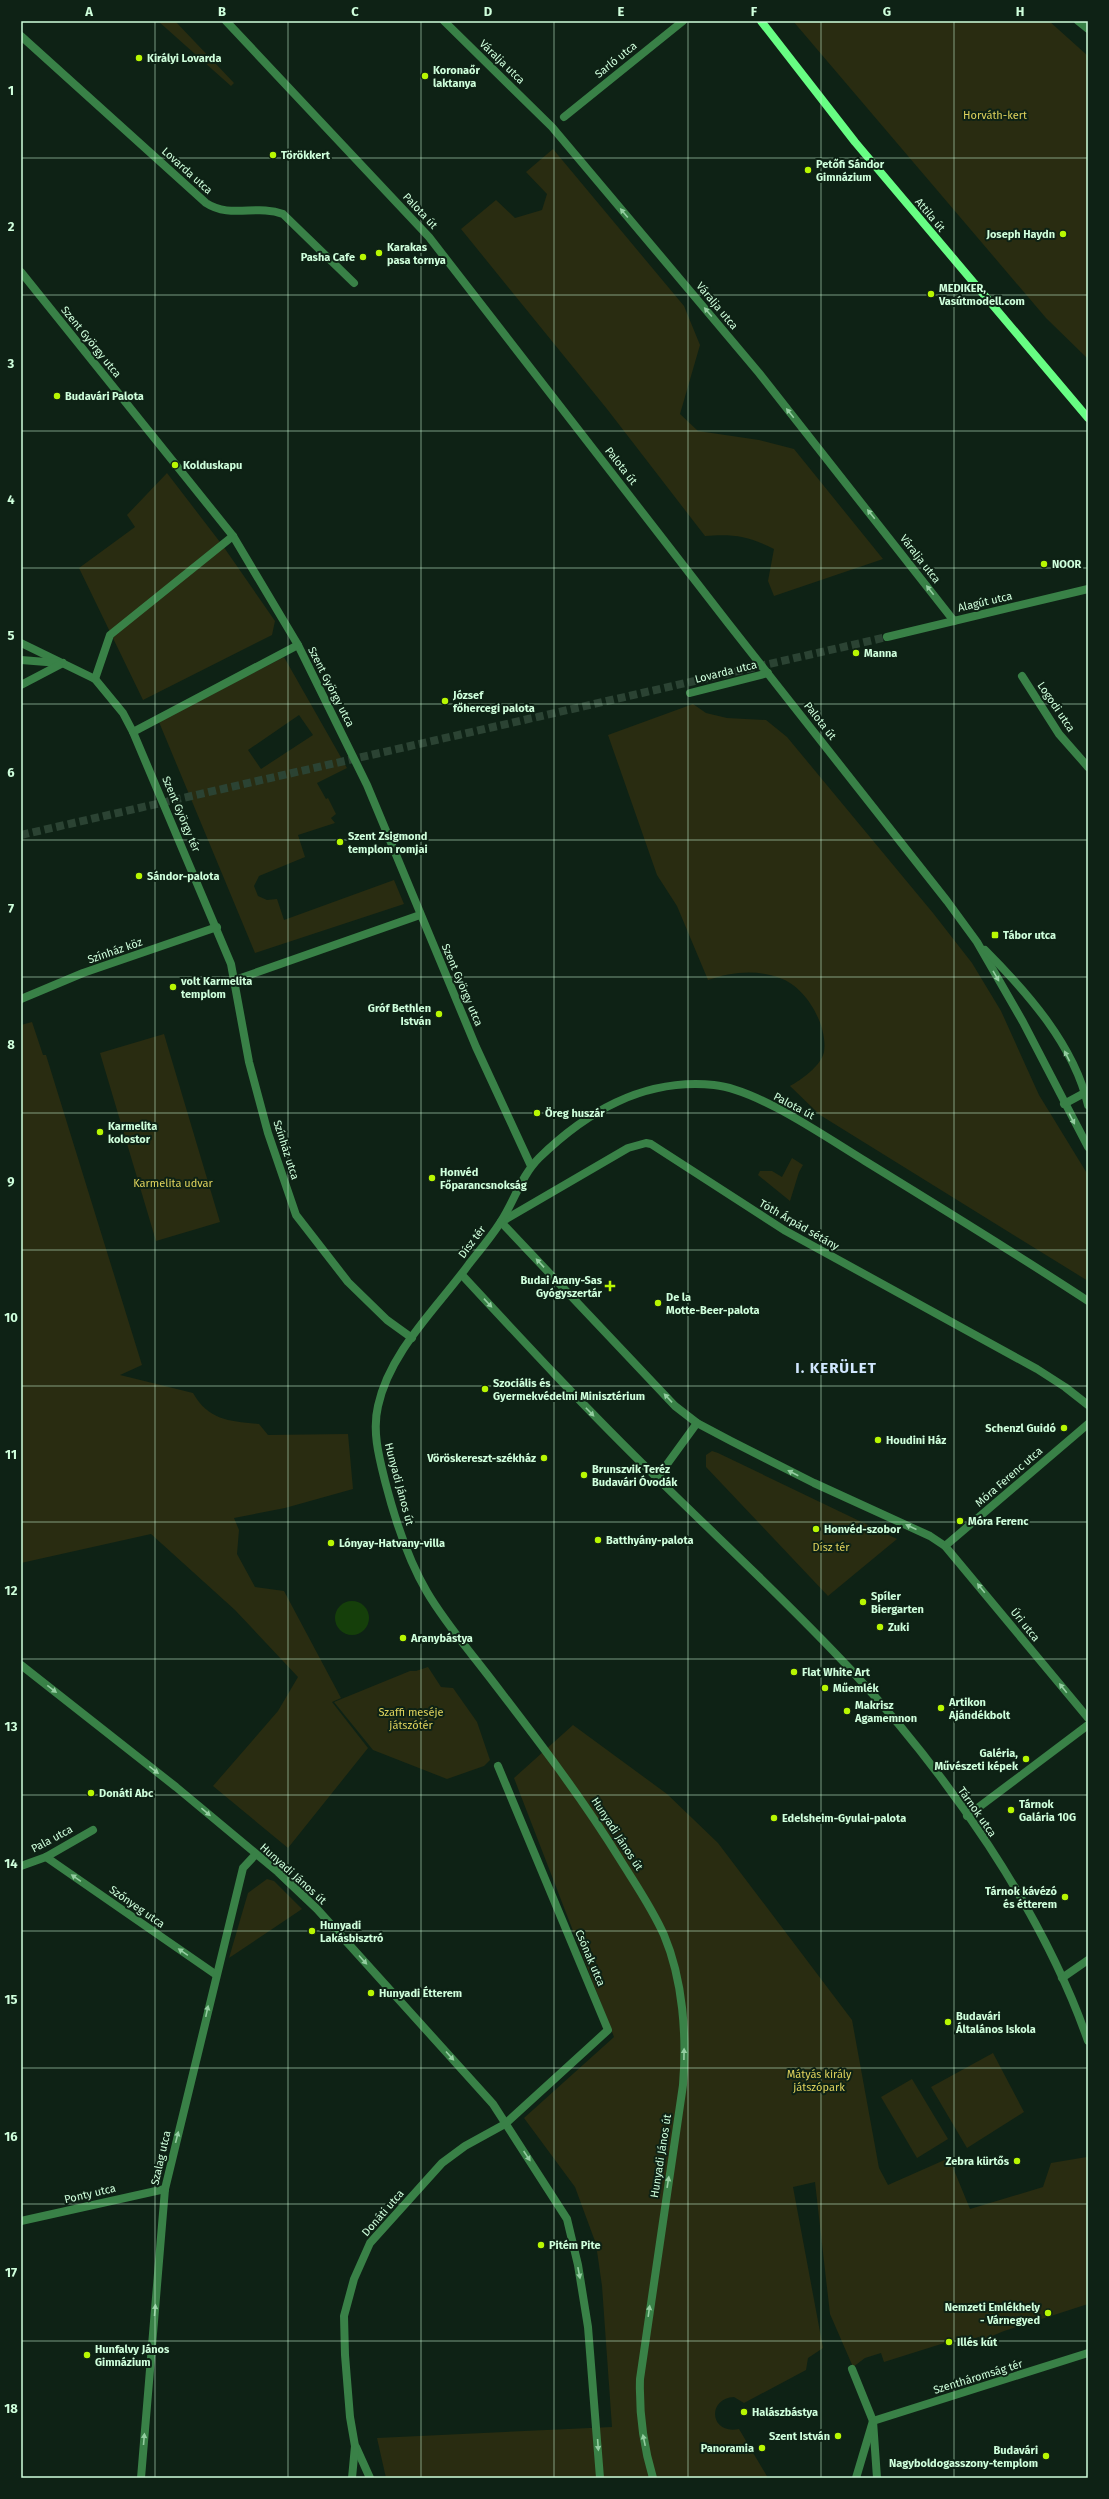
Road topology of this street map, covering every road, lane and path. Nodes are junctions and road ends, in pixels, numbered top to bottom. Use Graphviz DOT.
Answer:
graph roads {
  1 [pos="226,21"];
  2 [pos="444,21"];
  3 [pos="683,21"];
  4 [pos="761,21"];
  5 [pos="1078,21"];
  6 [pos="1088,29"];
  7 [pos="21,36"];
  8 [pos="564,117"];
  9 [pos="21,272"];
  10 [pos="354,283"];
  11 [pos="1088,418"];
  12 [pos="233,536"];
  13 [pos="1088,589"];
  14 [pos="954,621"];
  15 [pos="887,637"];
  16 [pos="21,643"];
  17 [pos="298,646"];
  18 [pos="21,660"];
  19 [pos="63,664"];
  20 [pos="768,673"];
  21 [pos="1022,676"];
  22 [pos="95,679"];
  23 [pos="21,685"];
  24 [pos="690,693"];
  25 [pos="134,732"];
  26 [pos="1088,768"];
  27 [pos="420,915"];
  28 [pos="217,927"];
  29 [pos="977,942"];
  30 [pos="235,980"];
  31 [pos="21,999"];
  32 [pos="1086,1091"];
  33 [pos="1064,1104"];
  34 [pos="1088,1105"];
  35 [pos="1088,1147"];
  36 [pos="531,1166"];
  37 [pos="501,1222"];
  38 [pos="462,1275"];
  39 [pos="1088,1302"];
  40 [pos="412,1338"];
  41 [pos="1088,1405"];
  42 [pos="697,1423"];
  43 [pos="1088,1424"];
  44 [pos="657,1478"];
  45 [pos="945,1546"];
  46 [pos="805,1623"];
  47 [pos="21,1665"];
  48 [pos="1088,1718"];
  49 [pos="1088,1725"];
  50 [pos="498,1766"];
  51 [pos="967,1816"];
  52 [pos="93,1830"];
  53 [pos="256,1854"];
  54 [pos="46,1858"];
  55 [pos="21,1866"];
  56 [pos="1088,1960"];
  57 [pos="215,1974"];
  58 [pos="1062,1978"];
  59 [pos="1088,2041"];
  60 [pos="505,2124"];
  61 [pos="165,2189"];
  62 [pos="21,2221"];
  63 [pos="1088,2353"];
  64 [pos="852,2369"];
  65 [pos="873,2421"];
  66 [pos="355,2446"];
  67 [pos="141,2478"];
  68 [pos="352,2478"];
  69 [pos="370,2478"];
  70 [pos="600,2478"];
  71 [pos="653,2478"];
  72 [pos="856,2478"];
  73 [pos="877,2478"];
  1 -- 20 [label="street, Palota út"];
  14 -- 2 [label="street, Váralja utca, one-way"];
  3 -- 8 [label="street, Sarló utca"];
  4 -- 11 [label="main road, Attila út"];
  5 -- 6 [label="street"];
  7 -- 10 [label="street, Lovarda utca"];
  9 -- 12 [label="street, Szent György utca"];
  12 -- 17 [label="street, Szent György utca"];
  12 -- 22 [label="street"];
  13 -- 14 [label="street, Alagút utca"];
  14 -- 15 [label="street, Alagút utca"];
  16 -- 19 [label="street, Szent György tér"];
  17 -- 25 [label="street"];
  17 -- 27 [label="street, Szent György utca"];
  18 -- 19 [label="street, Szent György tér"];
  19 -- 22 [label="street, Szent György tér"];
  19 -- 23 [label="street"];
  20 -- 24 [label="street, Lovarda utca"];
  20 -- 29 [label="street, Palota út"];
  21 -- 26 [label="street, Logodi utca"];
  22 -- 25 [label="street, Szent György tér"];
  25 -- 28 [label="street, Szent György tér"];
  27 -- 30 [label="street"];
  27 -- 36 [label="street, Szent György utca"];
  28 -- 30 [label="street, Színház utca"];
  28 -- 31 [label="street, Színház köz"];
  32 -- 29 [label="street, Palota út, one-way"];
  29 -- 33 [label="street, Palota út, one-way"];
  30 -- 40 [label="street, Színház utca"];
  32 -- 33 [label="street"];
  32 -- 34 [label="street, Palota út"];
  33 -- 35 [label="street, Palota út, one-way"];
  36 -- 37 [label="street, Palota út"];
  36 -- 39 [label="street, Palota út"];
  37 -- 38 [label="street, Dísz tér"];
  37 -- 41 [label="street, Tóth Árpád sétány"];
  42 -- 37 [label="street, Dísz tér, one-way"];
  38 -- 40 [label="street, Hunyadi János út"];
  38 -- 44 [label="street, Dísz tér, one-way"];
  71 -- 40 [label="street, Hunyadi János út, one-way"];
  42 -- 44 [label="street"];
  45 -- 42 [label="street, Dísz tér, one-way"];
  43 -- 45 [label="street, Móra Ferenc utca"];
  44 -- 46 [label="street, Dísz tér"];
  48 -- 45 [label="street, Úri utca, one-way"];
  46 -- 51 [label="street, Tárnok utca"];
  47 -- 53 [label="street, Hunyadi János út, one-way"];
  49 -- 51 [label="street"];
  50 -- 60 [label="street, Csónak utca"];
  51 -- 58 [label="street, Tárnok utca"];
  52 -- 54 [label="street, Pala utca"];
  53 -- 57 [label="street, Szalag utca"];
  53 -- 60 [label="street, Hunyadi János út, one-way"];
  54 -- 55 [label="street, Pala utca"];
  57 -- 54 [label="street, Szőnyeg utca, one-way"];
  56 -- 58 [label="street"];
  61 -- 57 [label="street, Szalag utca, one-way"];
  58 -- 59 [label="street, Tárnok utca"];
  60 -- 66 [label="street, Donáti utca"];
  60 -- 70 [label="street, Hunyadi János út, one-way"];
  61 -- 62 [label="street, Ponty utca"];
  67 -- 61 [label="street, Szalag utca, one-way"];
  63 -- 65 [label="street, Szentháromság tér"];
  64 -- 65 [label="street"];
  65 -- 72 [label="street"];
  65 -- 73 [label="street"];
  66 -- 68 [label="street, Donáti utca"];
  66 -- 69 [label="street"];
}
